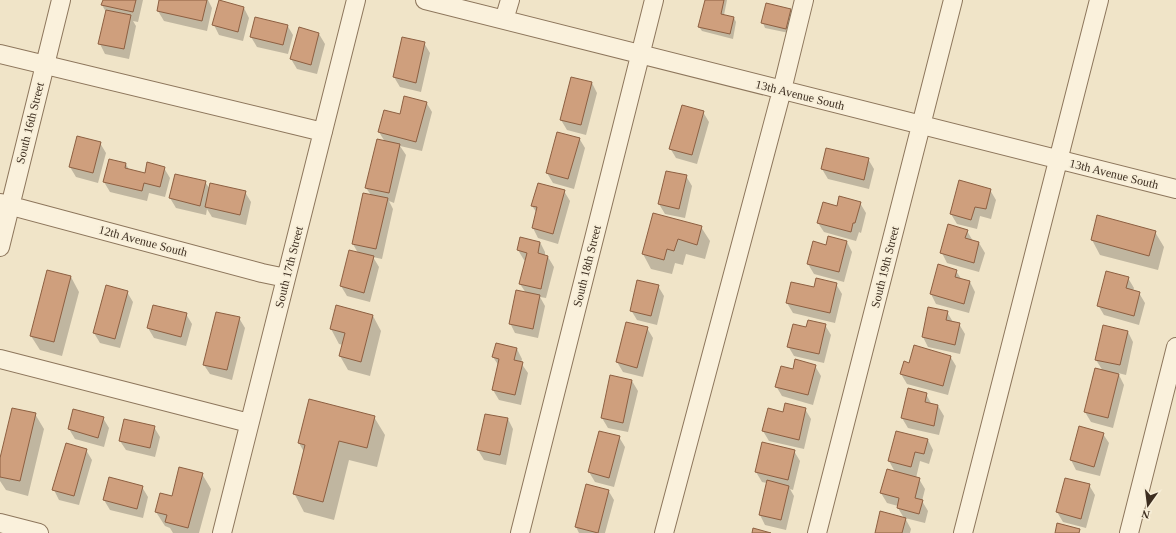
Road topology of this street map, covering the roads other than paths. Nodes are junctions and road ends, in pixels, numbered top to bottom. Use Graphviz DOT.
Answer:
graph roads {
  1 [pos="61,0"];
  2 [pos="356,0"];
  3 [pos="424,0"];
  4 [pos="510,0"];
  5 [pos="654,0"];
  6 [pos="804,0"];
  7 [pos="953,0"];
  8 [pos="1099,0"];
  9 [pos="504,20"];
  10 [pos="0,54"];
  11 [pos="640,55"];
  12 [pos="45,65"];
  13 [pos="782,90"];
  14 [pos="921,125"];
  15 [pos="323,132"];
  16 [pos="1059,160"];
  17 [pos="1176,189"];
  18 [pos="5,204"];
  19 [pos="0,247"];
  20 [pos="286,278"];
  21 [pos="1176,347"];
  22 [pos="0,359"];
  23 [pos="1169,408"];
  24 [pos="249,423"];
  25 [pos="0,523"];
  26 [pos="39,533"];
  27 [pos="222,533"];
  28 [pos="520,533"];
  29 [pos="664,533"];
  30 [pos="817,533"];
  31 [pos="964,533"];
  32 [pos="1129,533"];
  1 -- 12 [label="street, South 16th Street"];
  2 -- 15 [label="street, South 17th Street"];
  3 -- 9 [label="street, 13th Avenue South"];
  4 -- 9 [label="street"];
  5 -- 11 [label="street, South 18th Street"];
  6 -- 13 [label="street"];
  7 -- 14 [label="street, South 19th Street"];
  8 -- 16 [label="street"];
  9 -- 11 [label="street, 13th Avenue South"];
  10 -- 12 [label="street"];
  11 -- 13 [label="street, 13th Avenue South"];
  11 -- 28 [label="street, South 18th Street"];
  12 -- 15 [label="street"];
  12 -- 18 [label="street, South 16th Street"];
  13 -- 14 [label="street, 13th Avenue South"];
  13 -- 29 [label="street"];
  14 -- 16 [label="street, 13th Avenue South"];
  14 -- 30 [label="street, South 19th Street"];
  15 -- 20 [label="street, South 17th Street"];
  16 -- 17 [label="street, 13th Avenue South"];
  16 -- 31 [label="street"];
  18 -- 19 [label="street, South 16th Street"];
  18 -- 20 [label="street, 12th Avenue South"];
  20 -- 24 [label="street, South 17th Street"];
  21 -- 23 [label="street"];
  22 -- 24 [label="street"];
  23 -- 32 [label="street"];
  24 -- 27 [label="street, South 17th Street"];
  25 -- 26 [label="street"];
}
